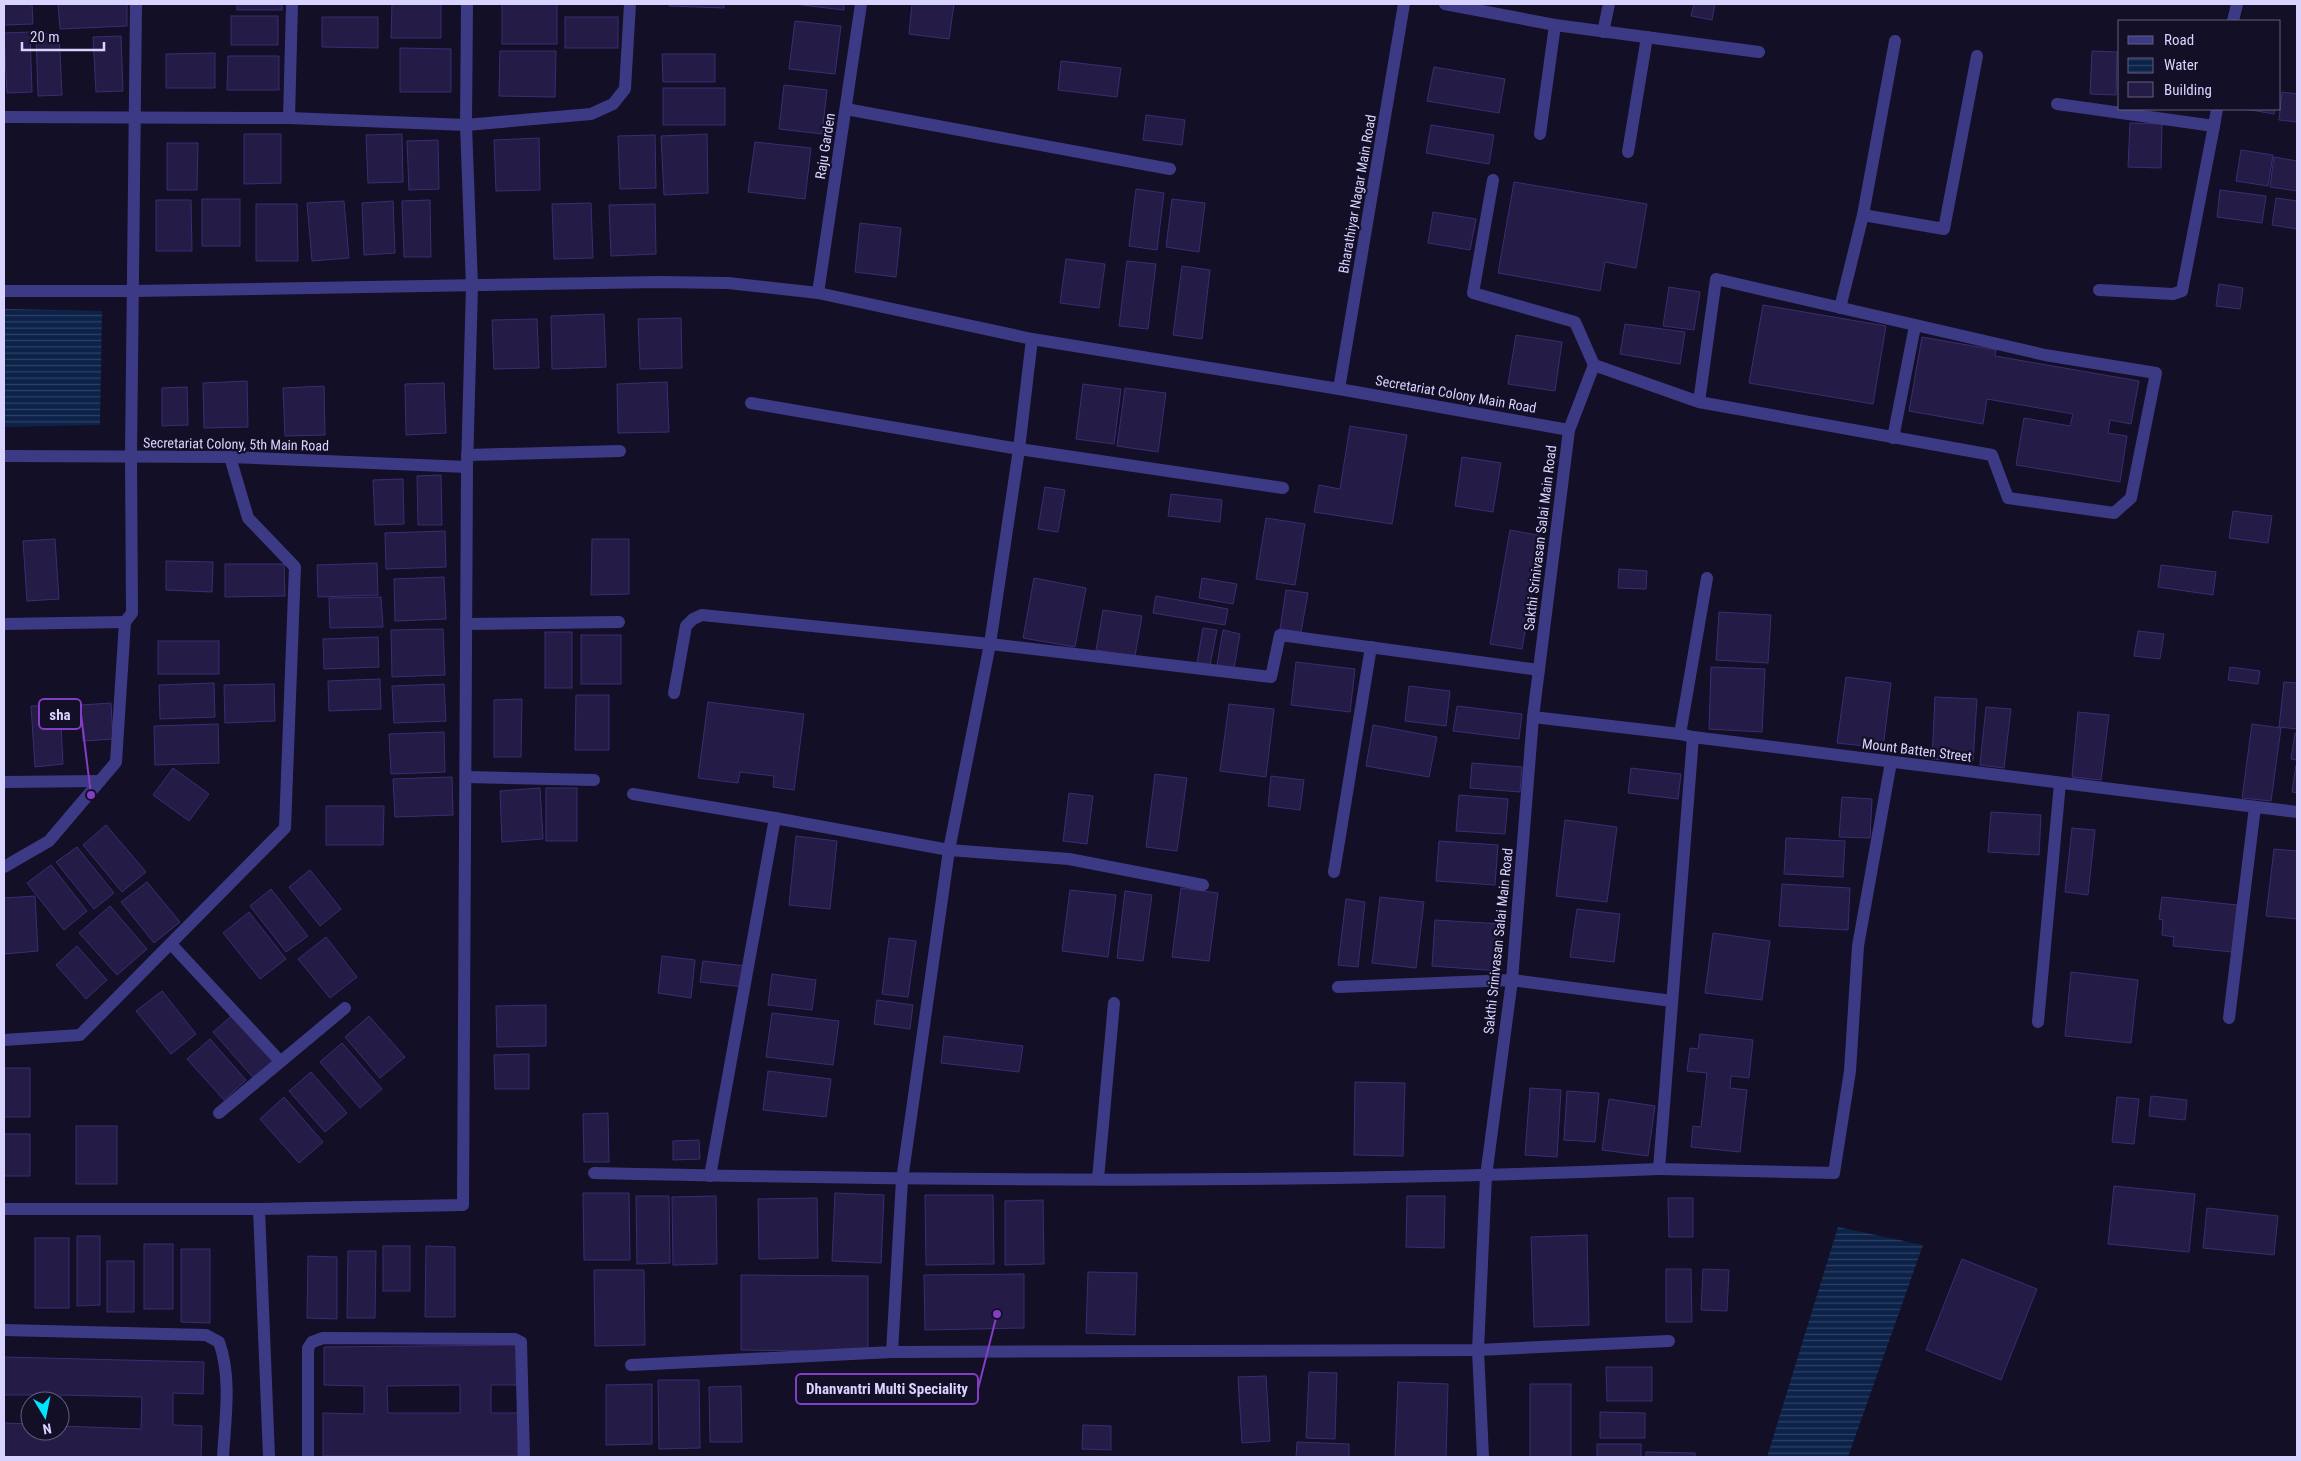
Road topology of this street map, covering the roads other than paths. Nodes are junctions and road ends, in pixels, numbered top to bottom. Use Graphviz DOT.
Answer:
graph roads {
  1 [pos="136,4"];
  2 [pos="292,4"];
  3 [pos="467,4"];
  4 [pos="630,4"];
  5 [pos="861,4"];
  6 [pos="1404,4"];
  7 [pos="1445,4"];
  8 [pos="1609,4"];
  9 [pos="2237,4"];
  10 [pos="2233,20"];
  11 [pos="1555,25"];
  12 [pos="1603,32"];
  13 [pos="1646,37"];
  14 [pos="1895,41"];
  15 [pos="1759,52"];
  16 [pos="1977,56"];
  17 [pos="2057,104"];
  18 [pos="846,109"];
  19 [pos="2217,110"];
  20 [pos="4,117"];
  21 [pos="135,118"];
  22 [pos="289,118"];
  23 [pos="466,125"];
  24 [pos="2214,126"];
  25 [pos="1540,134"];
  26 [pos="1628,152"];
  27 [pos="1170,169"];
  28 [pos="1493,180"];
  29 [pos="1862,215"];
  30 [pos="472,286"];
  31 [pos="2099,290"];
  32 [pos="4,291"];
  33 [pos="133,291"];
  34 [pos="818,293"];
  35 [pos="1840,308"];
  36 [pos="1915,326"];
  37 [pos="1032,339"];
  38 [pos="1594,365"];
  39 [pos="1339,389"];
  40 [pos="1699,402"];
  41 [pos="751,403"];
  42 [pos="1569,430"];
  43 [pos="1893,438"];
  44 [pos="1019,449"];
  45 [pos="620,451"];
  46 [pos="4,456"];
  47 [pos="131,456"];
  48 [pos="230,457"];
  49 [pos="467,461"];
  50 [pos="1283,488"];
  51 [pos="1707,578"];
  52 [pos="125,622"];
  53 [pos="619,622"];
  54 [pos="4,624"];
  55 [pos="466,624"];
  56 [pos="990,644"];
  57 [pos="1371,647"];
  58 [pos="1539,670"];
  59 [pos="674,693"];
  60 [pos="1533,717"];
  61 [pos="1680,734"];
  62 [pos="1693,737"];
  63 [pos="1891,762"];
  64 [pos="466,777"];
  65 [pos="594,780"];
  66 [pos="100,781"];
  67 [pos="4,782"];
  68 [pos="2060,783"];
  69 [pos="633,794"];
  70 [pos="2255,807"];
  71 [pos="2297,812"];
  72 [pos="775,818"];
  73 [pos="949,850"];
  74 [pos="4,866"];
  75 [pos="1334,872"];
  76 [pos="1204,885"];
  77 [pos="171,944"];
  78 [pos="1512,980"];
  79 [pos="1338,987"];
  80 [pos="1672,1001"];
  81 [pos="1114,1003"];
  82 [pos="345,1008"];
  83 [pos="2229,1018"];
  84 [pos="2038,1022"];
  85 [pos="4,1040"];
  86 [pos="280,1061"];
  87 [pos="219,1113"];
  88 [pos="1659,1169"];
  89 [pos="594,1173"];
  90 [pos="710,1176"];
  91 [pos="1486,1176"];
  92 [pos="1098,1179"];
  93 [pos="902,1180"];
  94 [pos="4,1209"];
  95 [pos="259,1209"];
  96 [pos="4,1330"];
  97 [pos="1669,1341"];
  98 [pos="1478,1350"];
  99 [pos="892,1352"];
  100 [pos="631,1365"];
  101 [pos="223,1457"];
  102 [pos="269,1457"];
  103 [pos="308,1457"];
  104 [pos="524,1457"];
  105 [pos="1483,1457"];
  1 -- 21 [label="street"];
  2 -- 22 [label="street"];
  3 -- 23 [label="street"];
  4 -- 23 [label="street"];
  5 -- 18 [label="street, Raju Garden"];
  6 -- 39 [label="street, Bharathiyar Nagar Main Road"];
  7 -- 11 [label="street"];
  8 -- 12 [label="street"];
  9 -- 10 [label="street"];
  11 -- 12 [label="street"];
  11 -- 25 [label="street"];
  12 -- 13 [label="street"];
  13 -- 15 [label="street"];
  13 -- 26 [label="street"];
  14 -- 29 [label="street"];
  16 -- 29 [label="street"];
  17 -- 24 [label="street"];
  18 -- 27 [label="street"];
  18 -- 34 [label="street, Raju Garden"];
  19 -- 24 [label="street"];
  20 -- 21 [label="street"];
  21 -- 22 [label="street"];
  21 -- 33 [label="street"];
  22 -- 23 [label="street"];
  23 -- 30 [label="street"];
  24 -- 31 [label="street"];
  28 -- 38 [label="street"];
  29 -- 35 [label="street"];
  30 -- 33 [label="street, Secretariat Colony Main Road"];
  30 -- 34 [label="street, Secretariat Colony Main Road"];
  30 -- 49 [label="street"];
  32 -- 33 [label="street, Secretariat Colony Main Road"];
  33 -- 47 [label="street"];
  34 -- 37 [label="street, Secretariat Colony Main Road"];
  35 -- 36 [label="street"];
  35 -- 40 [label="street"];
  36 -- 43 [label="street"];
  36 -- 43 [label="street"];
  37 -- 39 [label="street, Secretariat Colony Main Road"];
  37 -- 44 [label="street"];
  38 -- 40 [label="street"];
  38 -- 42 [label="street, Sakthi Srinivasan Salai Main Road"];
  39 -- 42 [label="street, Secretariat Colony Main Road"];
  40 -- 43 [label="street"];
  41 -- 44 [label="street"];
  42 -- 58 [label="street, Sakthi Srinivasan Salai Main Road"];
  44 -- 50 [label="street"];
  44 -- 56 [label="street"];
  45 -- 49 [label="street, Secretariat Colony, 5th Main Road"];
  46 -- 47 [label="street, Secretariat Colony, 5th Main Road"];
  47 -- 48 [label="street, Secretariat Colony, 5th Main Road"];
  47 -- 52 [label="street"];
  48 -- 49 [label="street, Secretariat Colony, 5th Main Road"];
  48 -- 77 [label="street"];
  49 -- 55 [label="street"];
  51 -- 61 [label="street"];
  52 -- 54 [label="street"];
  52 -- 66 [label="street"];
  53 -- 55 [label="street"];
  55 -- 64 [label="street"];
  56 -- 57 [label="street"];
  56 -- 59 [label="street"];
  56 -- 73 [label="street"];
  57 -- 58 [label="street"];
  57 -- 75 [label="street"];
  58 -- 60 [label="street, Sakthi Srinivasan Salai Main Road"];
  60 -- 61 [label="street, Mount Batten Street"];
  60 -- 78 [label="street, Sakthi Srinivasan Salai Main Road"];
  61 -- 62 [label="street, Mount Batten Street"];
  62 -- 63 [label="street, Mount Batten Street"];
  62 -- 80 [label="street"];
  63 -- 68 [label="street, Mount Batten Street"];
  63 -- 88 [label="street"];
  64 -- 65 [label="street"];
  64 -- 95 [label="street"];
  66 -- 67 [label="street"];
  66 -- 74 [label="street"];
  68 -- 70 [label="street, Mount Batten Street"];
  68 -- 84 [label="street"];
  69 -- 72 [label="street"];
  70 -- 71 [label="street, Mount Batten Street"];
  70 -- 83 [label="street"];
  72 -- 73 [label="street"];
  72 -- 90 [label="street"];
  73 -- 76 [label="street"];
  73 -- 93 [label="street"];
  77 -- 85 [label="street"];
  77 -- 86 [label="street"];
  78 -- 79 [label="street"];
  78 -- 80 [label="street"];
  78 -- 91 [label="street, Sakthi Srinivasan Salai Main Road"];
  80 -- 88 [label="street"];
  81 -- 92 [label="street"];
  82 -- 86 [label="street"];
  86 -- 87 [label="street"];
  88 -- 91 [label="street"];
  89 -- 90 [label="street"];
  90 -- 93 [label="street"];
  91 -- 92 [label="street"];
  91 -- 98 [label="street, Sakthi Srinivasan Salai Main Road"];
  92 -- 93 [label="street"];
  93 -- 99 [label="street"];
  94 -- 95 [label="street"];
  95 -- 102 [label="street"];
  96 -- 101 [label="street"];
  97 -- 98 [label="street"];
  98 -- 99 [label="street"];
  98 -- 105 [label="street, Sakthi Srinivasan Salai Main Road"];
  99 -- 100 [label="street"];
  103 -- 104 [label="street"];
}
